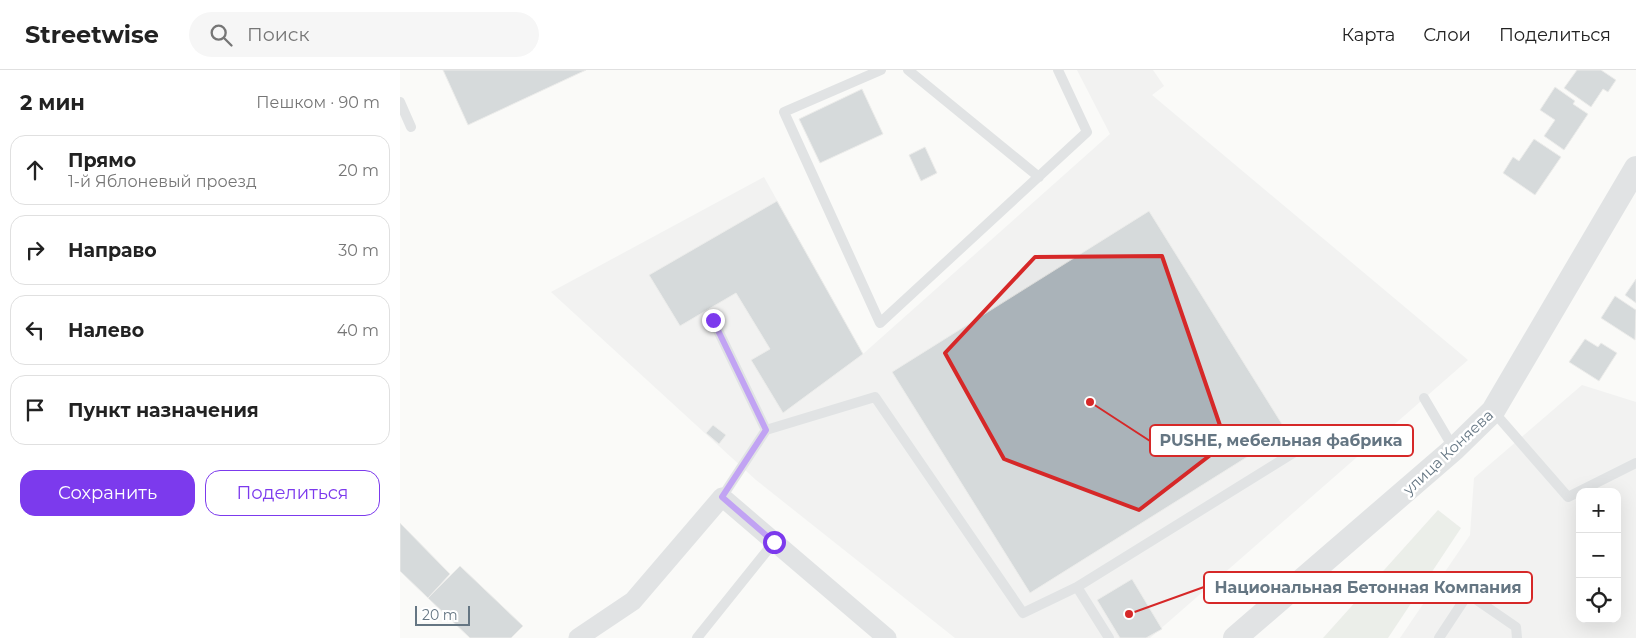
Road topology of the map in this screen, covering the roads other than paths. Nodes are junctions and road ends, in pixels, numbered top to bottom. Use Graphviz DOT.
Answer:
graph roads {
  1 [pos="881,70"];
  2 [pos="908,70"];
  3 [pos="1058,70"];
  4 [pos="400,102"];
  5 [pos="412,127"];
  6 [pos="1636,168"];
  7 [pos="1039,177"];
  8 [pos="713,320"];
  9 [pos="1424,398"];
  10 [pos="1493,411"];
  11 [pos="766,430"];
  12 [pos="1298,450"];
  13 [pos="1454,450"];
  14 [pos="1636,462"];
  15 [pos="722,497"];
  16 [pos="774,542"];
  17 [pos="1077,587"];
  18 [pos="578,638"];
  19 [pos="697,638"];
  20 [pos="887,638"];
  21 [pos="1109,638"];
  22 [pos="1235,638"];
  23 [pos="1439,638"];
  24 [pos="1517,638"];
  1 -- 7 [label="lane"];
  2 -- 7 [label="lane"];
  3 -- 7 [label="lane"];
  4 -- 5 [label="lane"];
  6 -- 10 [label="street, улица Коняева"];
  8 -- 11 [label="lane"];
  9 -- 13 [label="lane"];
  10 -- 13 [label="street, улица Коняева"];
  10 -- 14 [label="lane"];
  11 -- 15 [label="lane"];
  11 -- 17 [label="lane"];
  12 -- 17 [label="lane"];
  13 -- 22 [label="street, улица Коняева"];
  15 -- 16 [label="street"];
  15 -- 18 [label="street"];
  16 -- 19 [label="lane"];
  16 -- 20 [label="street"];
  17 -- 21 [label="lane"];
  23 -- 24 [label="lane"];
}
